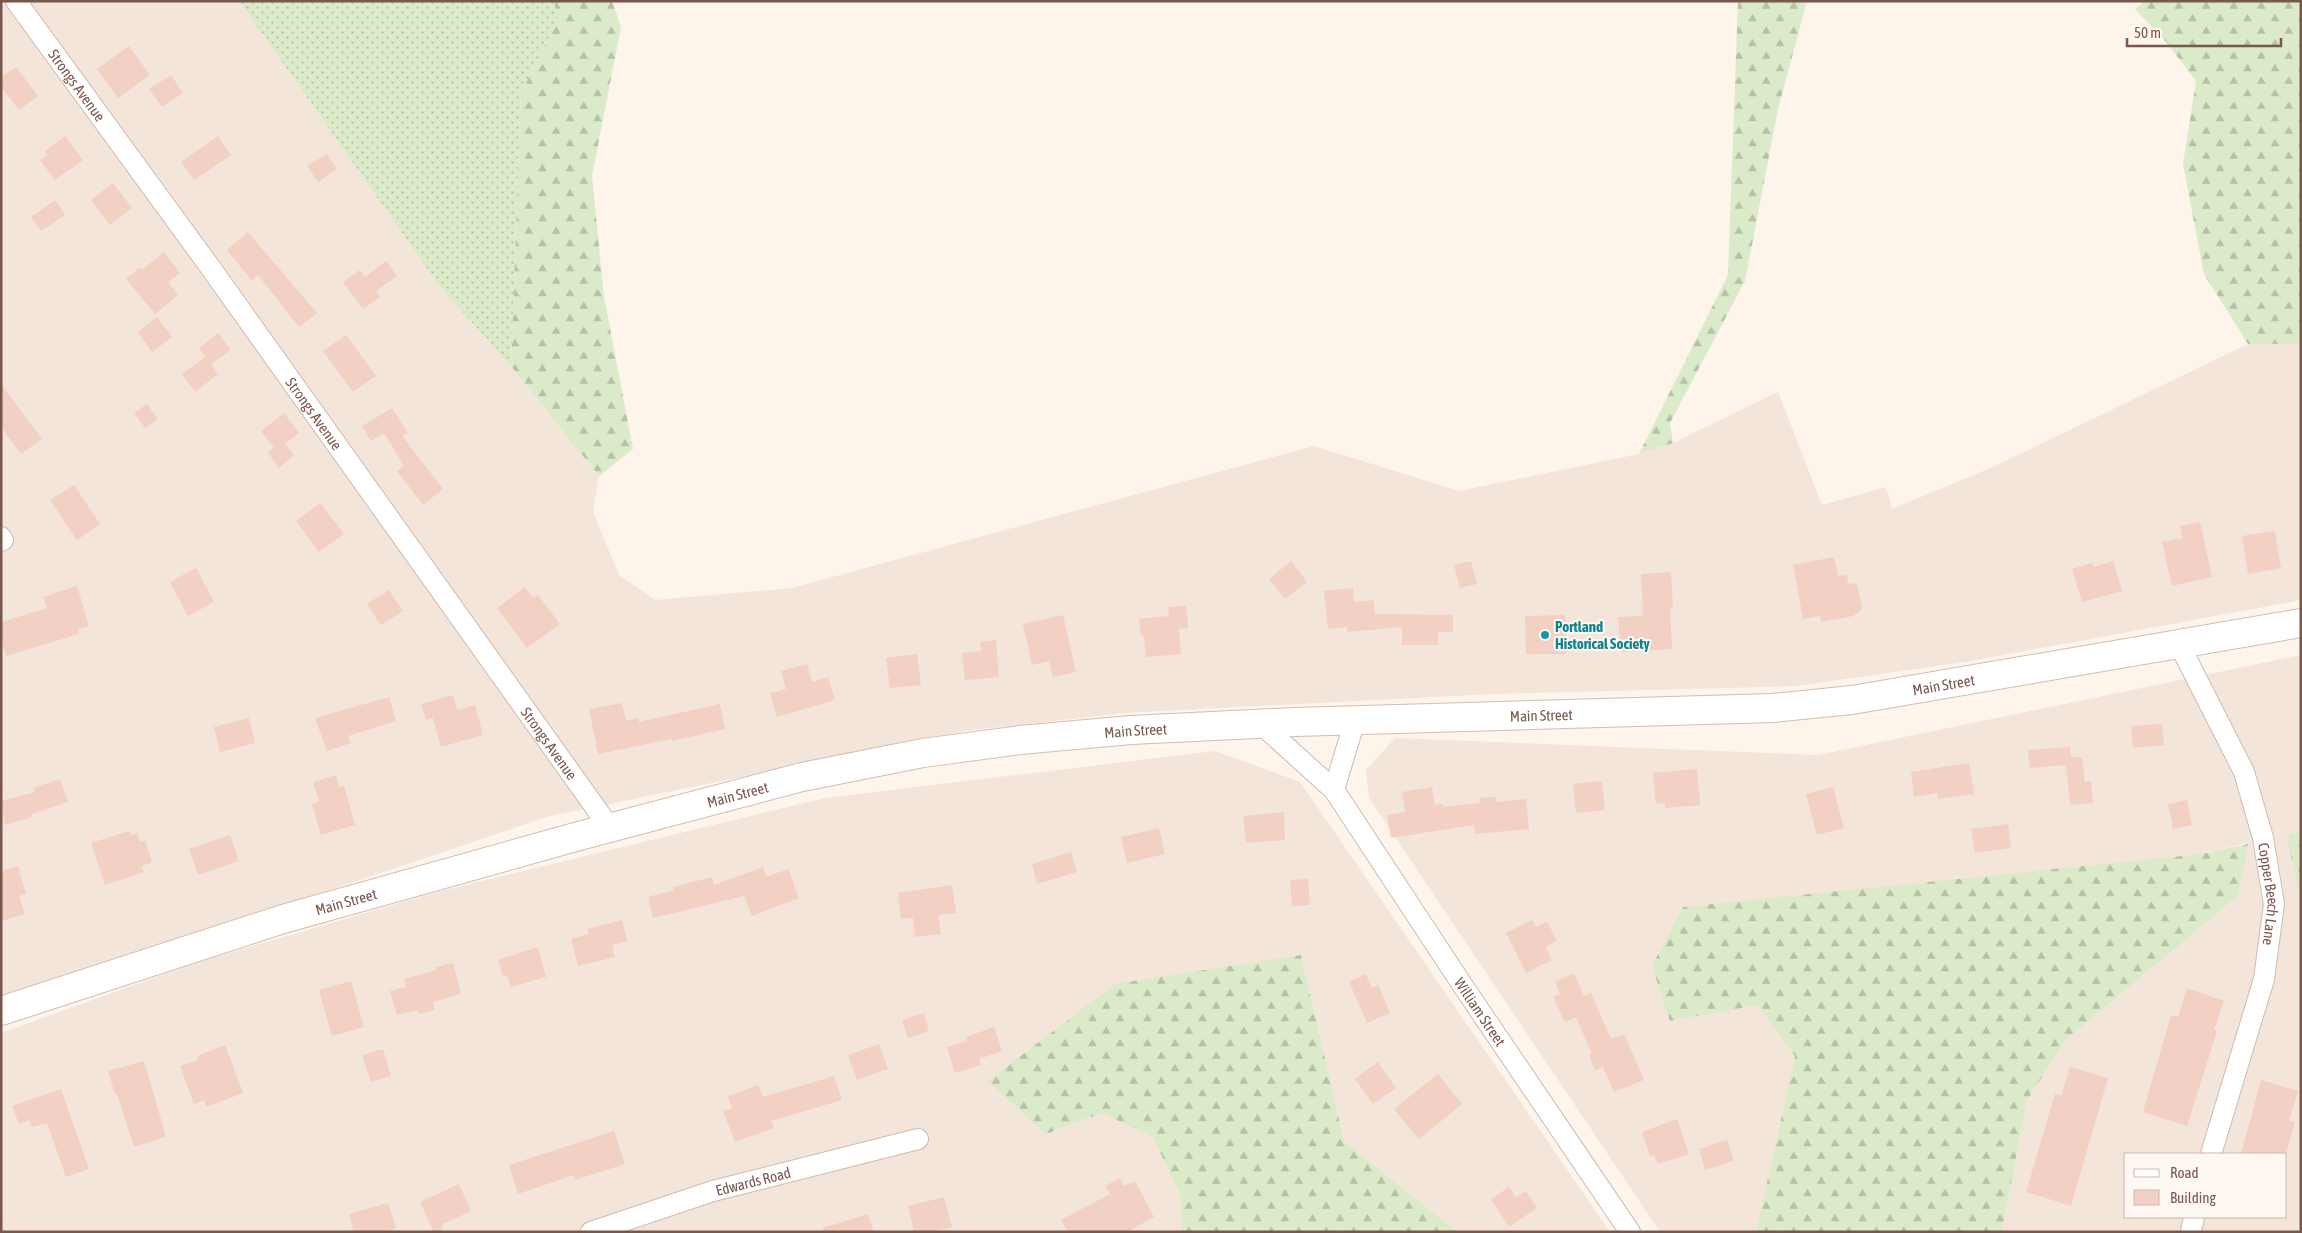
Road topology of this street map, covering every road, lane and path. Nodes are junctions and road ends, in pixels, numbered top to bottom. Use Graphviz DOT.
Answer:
graph roads {
  1 [pos="16,1"];
  2 [pos="2301,623"];
  3 [pos="2179,644"];
  4 [pos="1355,720"];
  5 [pos="1261,724"];
  6 [pos="1334,790"];
  7 [pos="610,828"];
  8 [pos="1,1011"];
  9 [pos="918,1139"];
  10 [pos="2211,1153"];
  11 [pos="2194,1218"];
  12 [pos="591,1232"];
  13 [pos="1630,1232"];
  14 [pos="2190,1232"];
  1 -- 7 [label="street, Strongs Avenue"];
  2 -- 3 [label="main road, Main Street"];
  3 -- 4 [label="main road, Main Street"];
  3 -- 10 [label="street, Copper Beech Lane"];
  4 -- 5 [label="main road, Main Street"];
  4 -- 6 [label="street"];
  5 -- 6 [label="street, William Street"];
  5 -- 7 [label="main road, Main Street"];
  6 -- 13 [label="street, William Street"];
  7 -- 8 [label="main road, Main Street"];
  9 -- 12 [label="street, Edwards Road"];
  11 -- 14 [label="street"];
}
